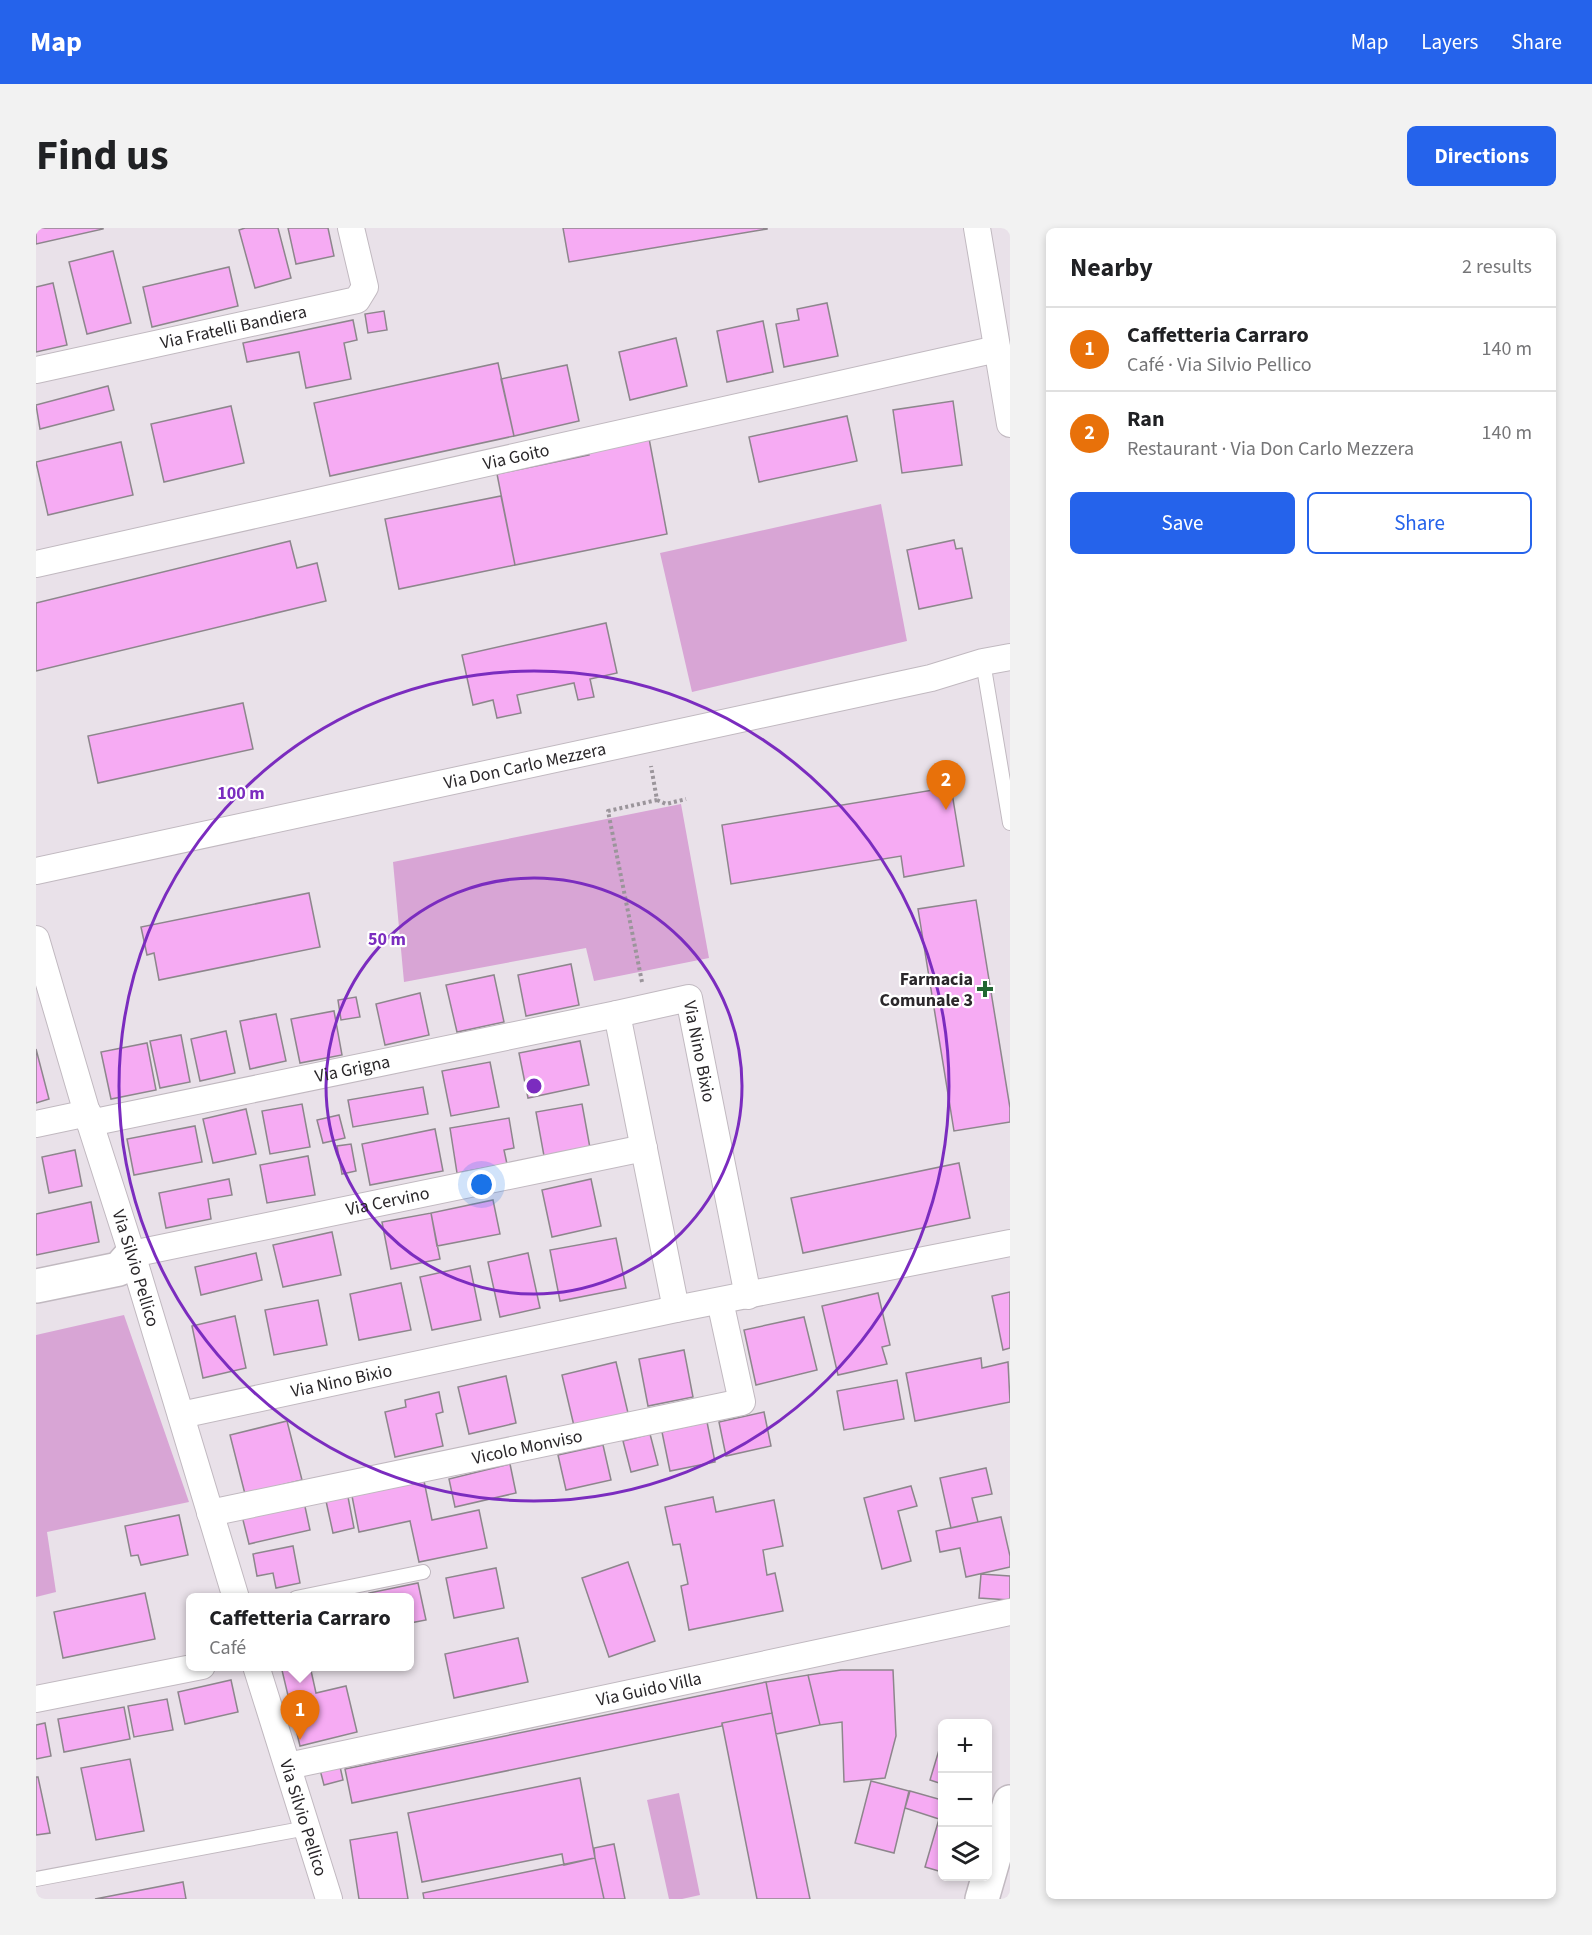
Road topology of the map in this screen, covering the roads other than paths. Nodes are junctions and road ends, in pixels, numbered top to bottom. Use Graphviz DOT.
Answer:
graph roads {
  1 [pos="351,228"];
  2 [pos="976,228"];
  3 [pos="997,349"];
  4 [pos="36,370"];
  5 [pos="1010,424"];
  6 [pos="36,564"];
  7 [pos="1010,657"];
  8 [pos="983,662"];
  9 [pos="1010,823"];
  10 [pos="36,871"];
  11 [pos="36,939"];
  12 [pos="617,1014"];
  13 [pos="89,1118"];
  14 [pos="36,1124"];
  15 [pos="644,1148"];
  16 [pos="1010,1243"];
  17 [pos="132,1254"];
  18 [pos="36,1286"];
  19 [pos="748,1296"];
  20 [pos="720,1301"];
  21 [pos="676,1309"];
  22 [pos="181,1415"];
  23 [pos="210,1513"];
  24 [pos="423,1572"];
  25 [pos="234,1593"];
  26 [pos="320,1593"];
  27 [pos="1010,1612"];
  28 [pos="186,1669"];
  29 [pos="258,1671"];
  30 [pos="36,1700"];
  31 [pos="288,1766"];
  32 [pos="1010,1802"];
  33 [pos="307,1828"];
  34 [pos="36,1879"];
  35 [pos="329,1899"];
  36 [pos="982,1899"];
  1 -- 4 [label="street, Via Fratelli Bandiera"];
  2 -- 3 [label="street"];
  3 -- 5 [label="street"];
  3 -- 6 [label="street, Via Goito"];
  7 -- 8 [label="street, Via Don Carlo Mezzera"];
  8 -- 9 [label="lane"];
  8 -- 10 [label="street, Via Don Carlo Mezzera"];
  11 -- 13 [label="street, Via Silvio Pellico"];
  12 -- 13 [label="street, Via Grigna"];
  12 -- 15 [label="street"];
  12 -- 19 [label="street, Via Nino Bixio"];
  13 -- 14 [label="street, Via Grigna"];
  13 -- 17 [label="street, Via Silvio Pellico"];
  15 -- 17 [label="street, Via Cervino"];
  15 -- 21 [label="street"];
  16 -- 19 [label="street, Via Nino Bixio"];
  17 -- 18 [label="street"];
  17 -- 22 [label="street, Via Silvio Pellico"];
  19 -- 20 [label="street, Via Nino Bixio"];
  20 -- 21 [label="street, Via Nino Bixio"];
  20 -- 23 [label="street, Vicolo Monviso"];
  21 -- 22 [label="street, Via Nino Bixio"];
  22 -- 23 [label="street, Via Silvio Pellico"];
  23 -- 25 [label="street, Via Silvio Pellico"];
  24 -- 26 [label="lane"];
  27 -- 31 [label="street, Via Guido Villa"];
  28 -- 30 [label="street"];
  29 -- 31 [label="street, Via Silvio Pellico"];
  31 -- 33 [label="street, Via Silvio Pellico"];
  32 -- 36 [label="street"];
  33 -- 34 [label="lane"];
  33 -- 35 [label="street, Via Silvio Pellico"];
}
